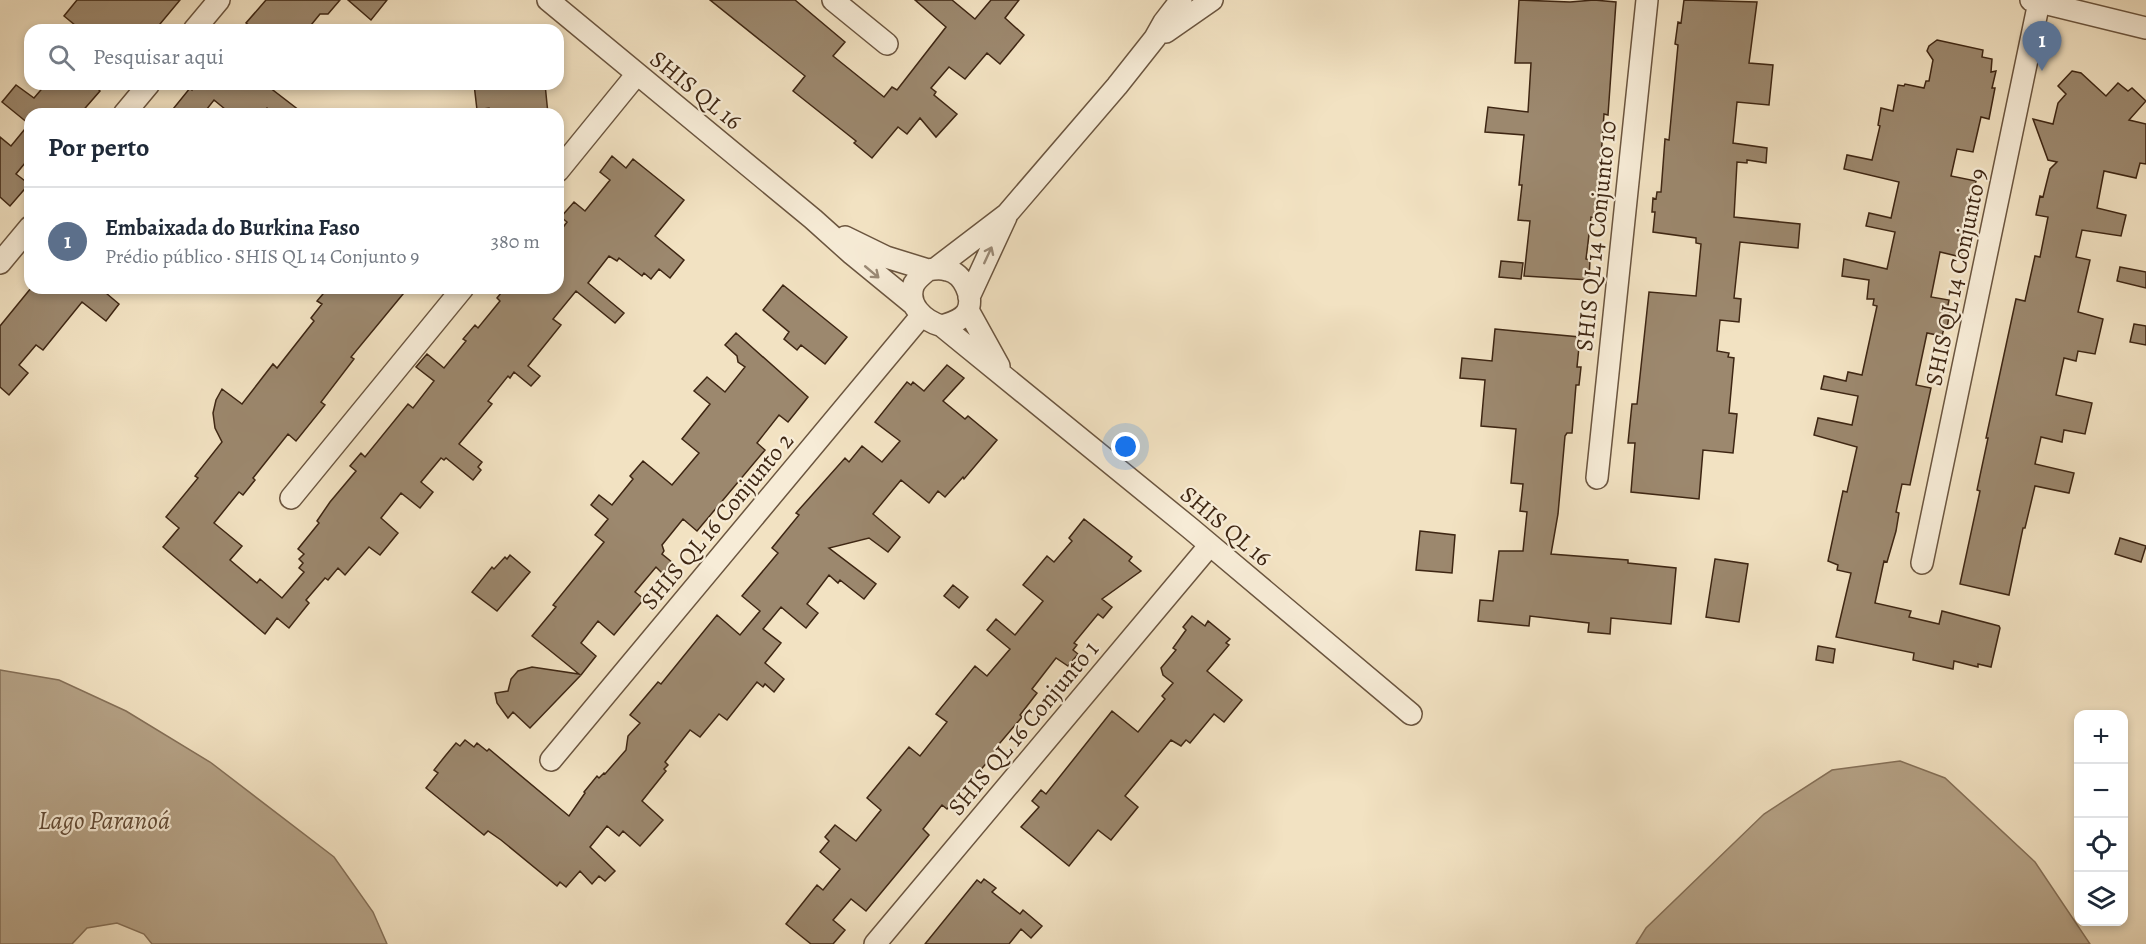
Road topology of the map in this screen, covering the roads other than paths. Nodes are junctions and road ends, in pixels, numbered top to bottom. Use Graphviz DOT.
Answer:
graph roads {
  1 [pos="219,0"];
  2 [pos="548,0"];
  3 [pos="833,0"];
  4 [pos="1181,0"];
  5 [pos="1212,0"];
  6 [pos="1647,0"];
  7 [pos="2035,1"];
  8 [pos="199,24"];
  9 [pos="2146,28"];
  10 [pos="1155,38"];
  11 [pos="887,44"];
  12 [pos="637,74"];
  13 [pos="144,90"];
  14 [pos="129,108"];
  15 [pos="564,164"];
  16 [pos="1007,214"];
  17 [pos="813,219"];
  18 [pos="24,233"];
  19 [pos="0,262"];
  20 [pos="931,270"];
  21 [pos="458,294"];
  22 [pos="969,304"];
  23 [pos="917,310"];
  24 [pos="942,326"];
  25 [pos="1007,379"];
  26 [pos="1597,478"];
  27 [pos="291,498"];
  28 [pos="1210,545"];
  29 [pos="1922,563"];
  30 [pos="1411,714"];
  31 [pos="551,760"];
  32 [pos="876,944"];
  1 -- 8 [label="street"];
  2 -- 12 [label="street, SHIS QL 16"];
  3 -- 11 [label="street"];
  4 -- 10 [label="street"];
  5 -- 10 [label="street"];
  6 -- 26 [label="street, SHIS QL 14 Conjunto 10"];
  7 -- 9 [label="street"];
  7 -- 29 [label="street, SHIS QL 14 Conjunto 9"];
  10 -- 16 [label="street"];
  12 -- 15 [label="street"];
  12 -- 17 [label="street, SHIS QL 16"];
  13 -- 14 [label="street"];
  16 -- 20 [label="street"];
  22 -- 16 [label="street, one-way"];
  17 -- 20 [label="street, SHIS QL 16"];
  17 -- 23 [label="street, SHIS QL 16, one-way"];
  18 -- 19 [label="street"];
  20 -- 22 [label="street"];
  20 -- 23 [label="street"];
  21 -- 27 [label="street"];
  22 -- 24 [label="street"];
  22 -- 25 [label="street, SHIS QL 16"];
  23 -- 24 [label="street"];
  23 -- 31 [label="street, SHIS QL 16 Conjunto 2"];
  24 -- 25 [label="street, SHIS QL 16"];
  25 -- 28 [label="street, SHIS QL 16"];
  28 -- 30 [label="street, SHIS QL 16"];
  28 -- 32 [label="street, SHIS QL 16 Conjunto 1"];
}
